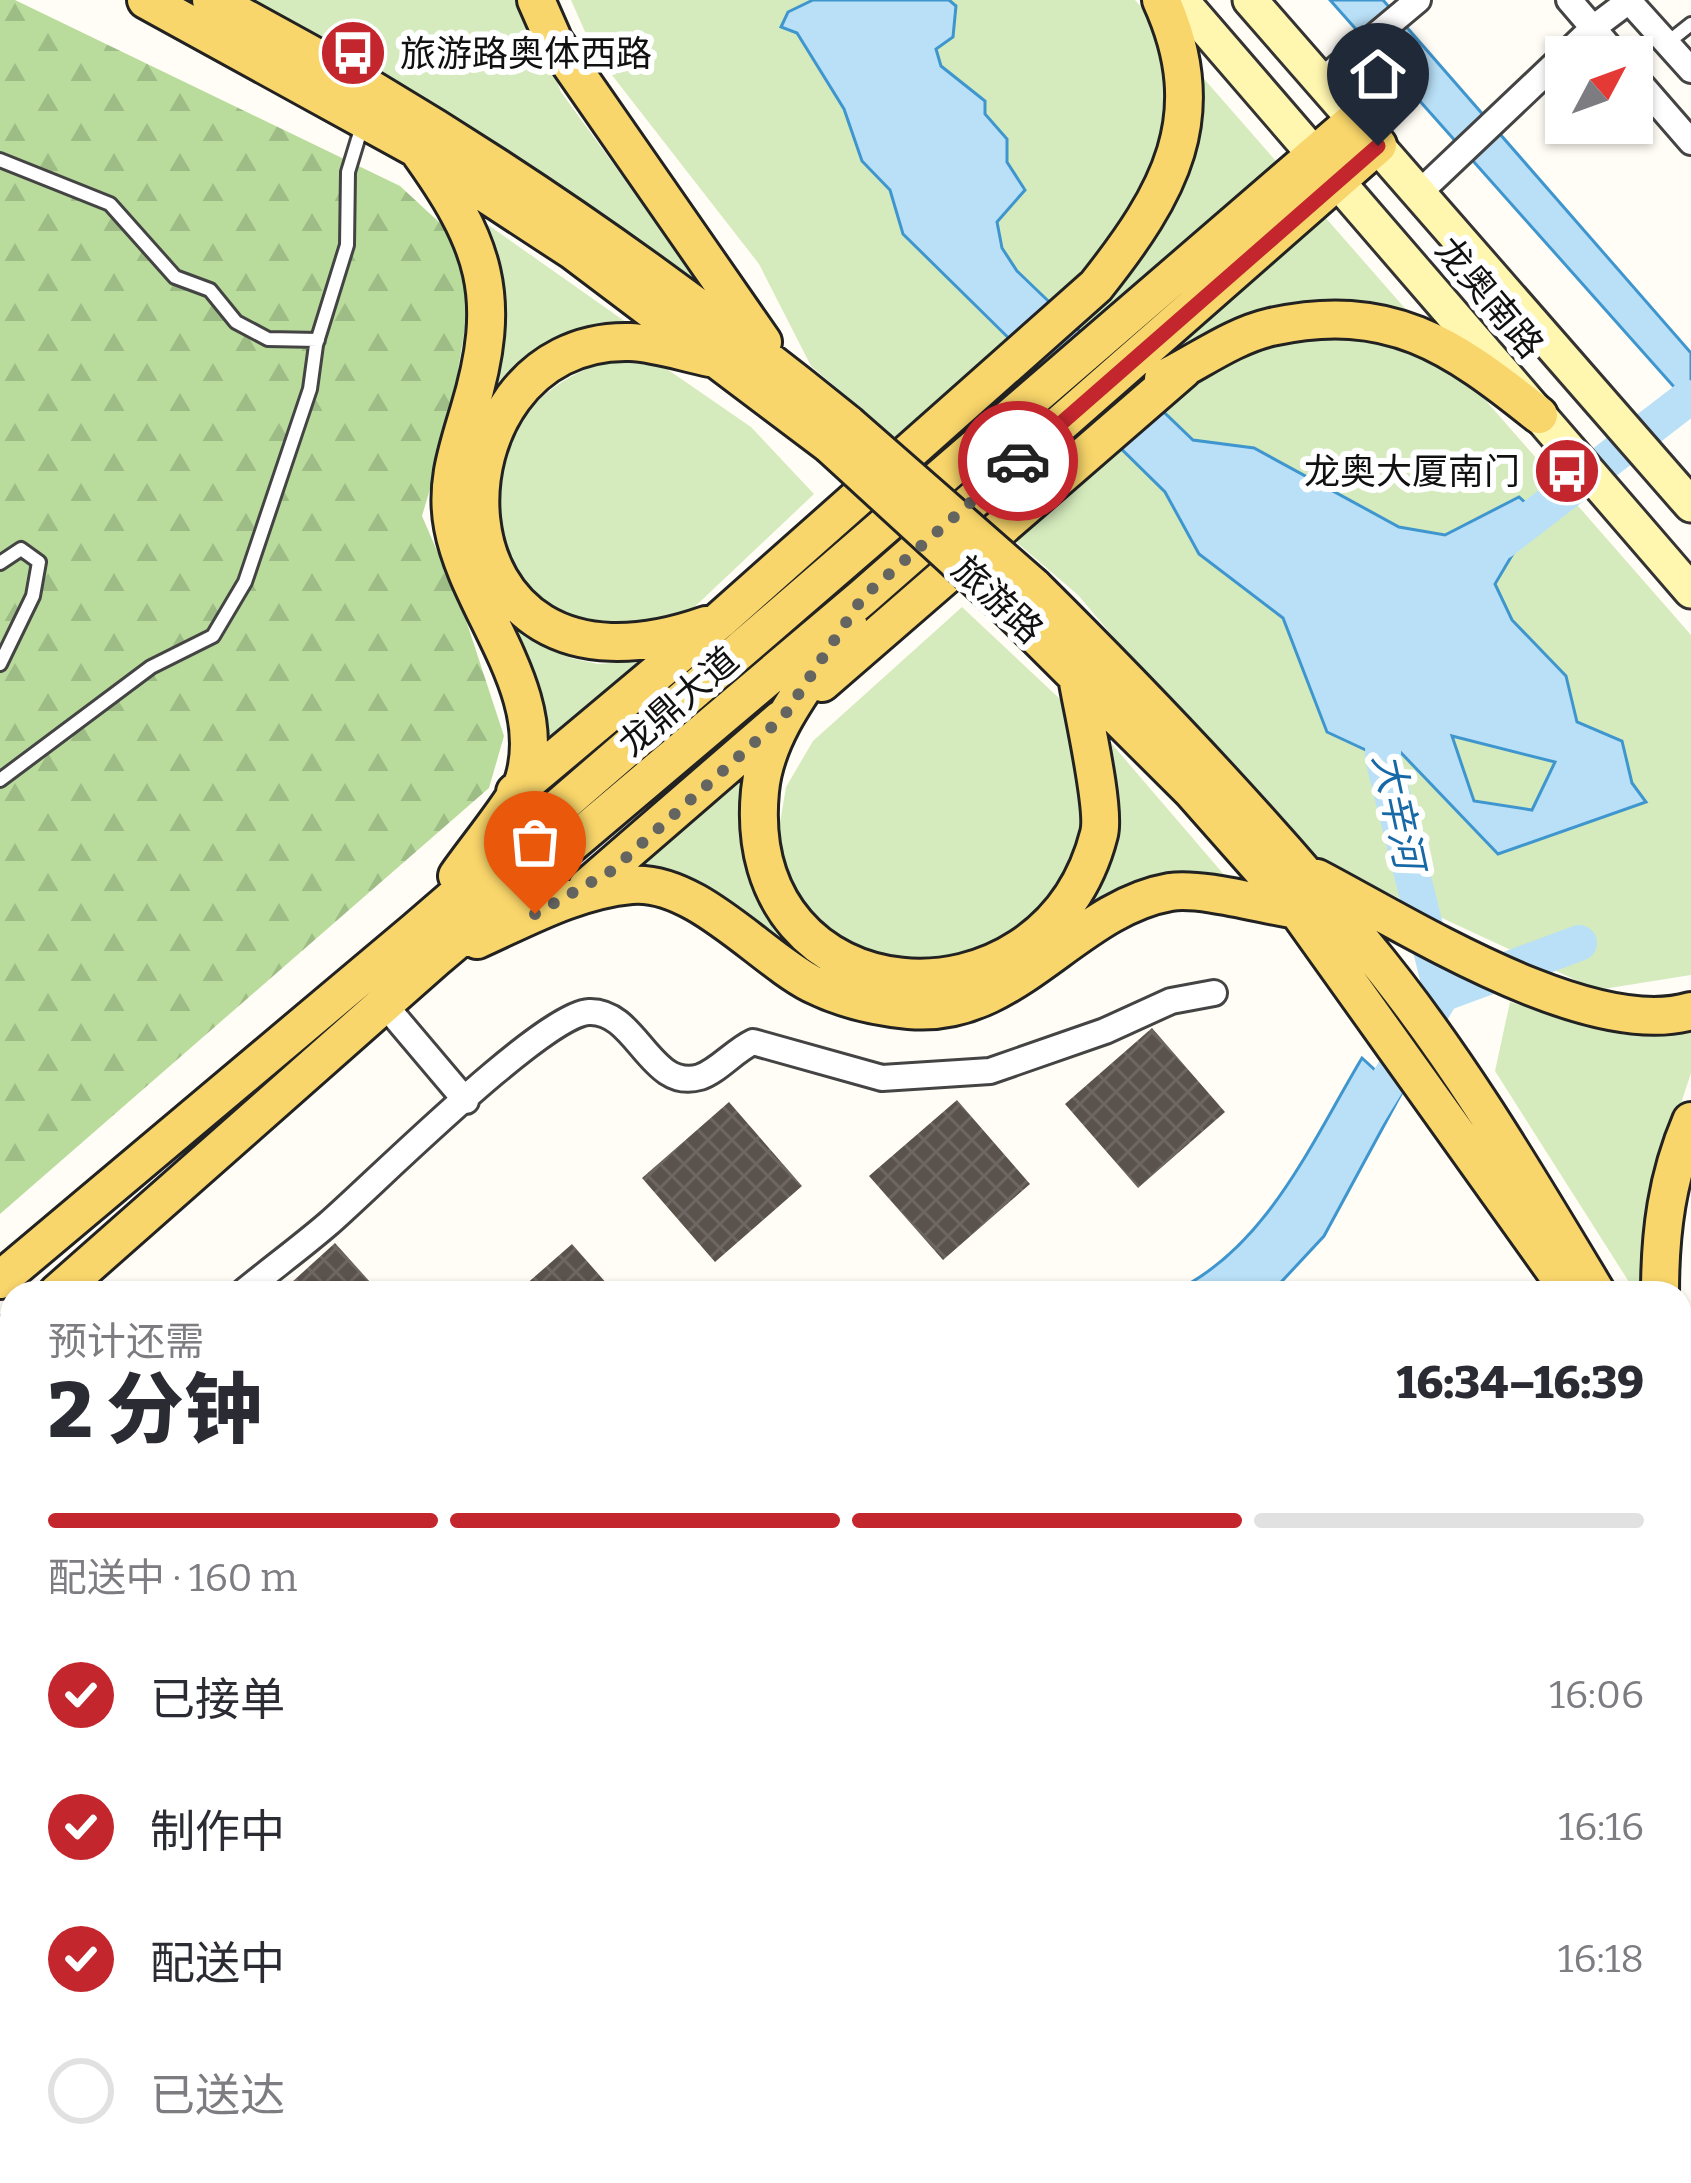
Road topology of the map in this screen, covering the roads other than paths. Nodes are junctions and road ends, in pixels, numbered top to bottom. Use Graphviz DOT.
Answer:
graph roads {
  1 [pos="146,0"];
  2 [pos="211,0"];
  3 [pos="536,0"];
  4 [pos="1162,0"];
  5 [pos="1181,0"];
  6 [pos="1250,0"];
  7 [pos="1569,0"];
  8 [pos="1628,1"];
  9 [pos="1410,7"];
  10 [pos="1691,24"];
  11 [pos="1593,28"];
  12 [pos="1600,36"];
  13 [pos="1667,43"];
  14 [pos="1691,70"];
  15 [pos="1320,82"];
  16 [pos="1653,98"];
  17 [pos="364,119"];
  18 [pos="1366,132"];
  19 [pos="1691,142"];
  20 [pos="417,149"];
  21 [pos="0,160"];
  22 [pos="1325,166"];
  23 [pos="1419,193"];
  24 [pos="318,340"];
  25 [pos="720,360"];
  26 [pos="782,370"];
  27 [pos="1154,379"];
  28 [pos="1023,387"];
  29 [pos="1540,416"];
  30 [pos="1072,429"];
  31 [pos="839,434"];
  32 [pos="1687,500"];
  33 [pos="843,560"];
  34 [pos="0,563"];
  35 [pos="1691,591"];
  36 [pos="863,597"];
  37 [pos="1021,598"];
  38 [pos="720,620"];
  39 [pos="0,664"];
  40 [pos="1076,671"];
  41 [pos="784,716"];
  42 [pos="0,780"];
  43 [pos="515,792"];
  44 [pos="1293,866"];
  45 [pos="568,898"];
  46 [pos="1297,910"];
  47 [pos="425,945"];
  48 [pos="1353,955"];
  49 [pos="1214,993"];
  50 [pos="384,1004"];
  51 [pos="1691,1011"];
  52 [pos="466,1101"];
  53 [pos="1691,1121"];
  54 [pos="0,1280"];
  55 [pos="71,1281"];
  56 [pos="256,1281"];
  57 [pos="1561,1281"];
  58 [pos="1590,1281"];
  59 [pos="1661,1281"];
  1 -- 17 [label="main road, 旅游路"];
  2 -- 26 [label="main road, 旅游路"];
  3 -- 26 [label="main road"];
  4 -- 28 [label="main road"];
  5 -- 22 [label="main road, 龙奥南路"];
  6 -- 15 [label="main road, 龙奥南路"];
  7 -- 11 [label="street"];
  8 -- 11 [label="street"];
  8 -- 13 [label="street"];
  9 -- 15 [label="street"];
  10 -- 13 [label="lane"];
  11 -- 12 [label="street"];
  11 -- 23 [label="street"];
  13 -- 14 [label="street"];
  15 -- 18 [label="main road, 龙奥南路"];
  16 -- 19 [label="street"];
  17 -- 20 [label="main road, 旅游路"];
  17 -- 24 [label="lane"];
  18 -- 22 [label="main road, 龙鼎大道"];
  18 -- 23 [label="main road, 龙奥南路"];
  20 -- 25 [label="main road, 旅游路"];
  20 -- 43 [label="main road"];
  21 -- 24 [label="lane"];
  22 -- 27 [label="main road, 龙鼎大道"];
  22 -- 28 [label="main road, 龙鼎大道"];
  22 -- 29 [label="main road, 龙奥南路"];
  23 -- 32 [label="main road, 龙奥南路"];
  24 -- 42 [label="lane"];
  25 -- 31 [label="main road, 旅游路"];
  25 -- 38 [label="main road"];
  26 -- 31 [label="main road, 旅游路"];
  27 -- 29 [label="main road"];
  27 -- 30 [label="main road"];
  28 -- 33 [label="main road, 龙鼎大道"];
  28 -- 38 [label="main road"];
  29 -- 35 [label="main road, 龙奥南路"];
  30 -- 36 [label="main road, 龙鼎大道"];
  30 -- 41 [label="main road"];
  31 -- 37 [label="main road, 旅游路, bridge"];
  33 -- 38 [label="main road"];
  33 -- 47 [label="main road, 龙鼎大道"];
  34 -- 39 [label="lane"];
  36 -- 41 [label="main road"];
  36 -- 47 [label="main road, 龙鼎大道"];
  37 -- 40 [label="main road, 旅游路"];
  37 -- 44 [label="main road, 旅游路"];
  38 -- 43 [label="main road"];
  40 -- 41 [label="main road"];
  40 -- 46 [label="main road, 旅游路"];
  41 -- 45 [label="main road"];
  43 -- 47 [label="main road"];
  44 -- 48 [label="main road, 旅游路"];
  44 -- 51 [label="main road"];
  45 -- 46 [label="main road"];
  45 -- 47 [label="main road"];
  46 -- 48 [label="main road, 旅游路"];
  47 -- 50 [label="main road, 龙鼎大道"];
  47 -- 54 [label="main road, 龙鼎大道"];
  48 -- 57 [label="main road, 旅游路"];
  48 -- 58 [label="main road, 旅游路"];
  49 -- 52 [label="street"];
  50 -- 52 [label="street"];
  50 -- 55 [label="main road, 龙鼎大道"];
  52 -- 56 [label="street"];
  53 -- 59 [label="main road"];
}
